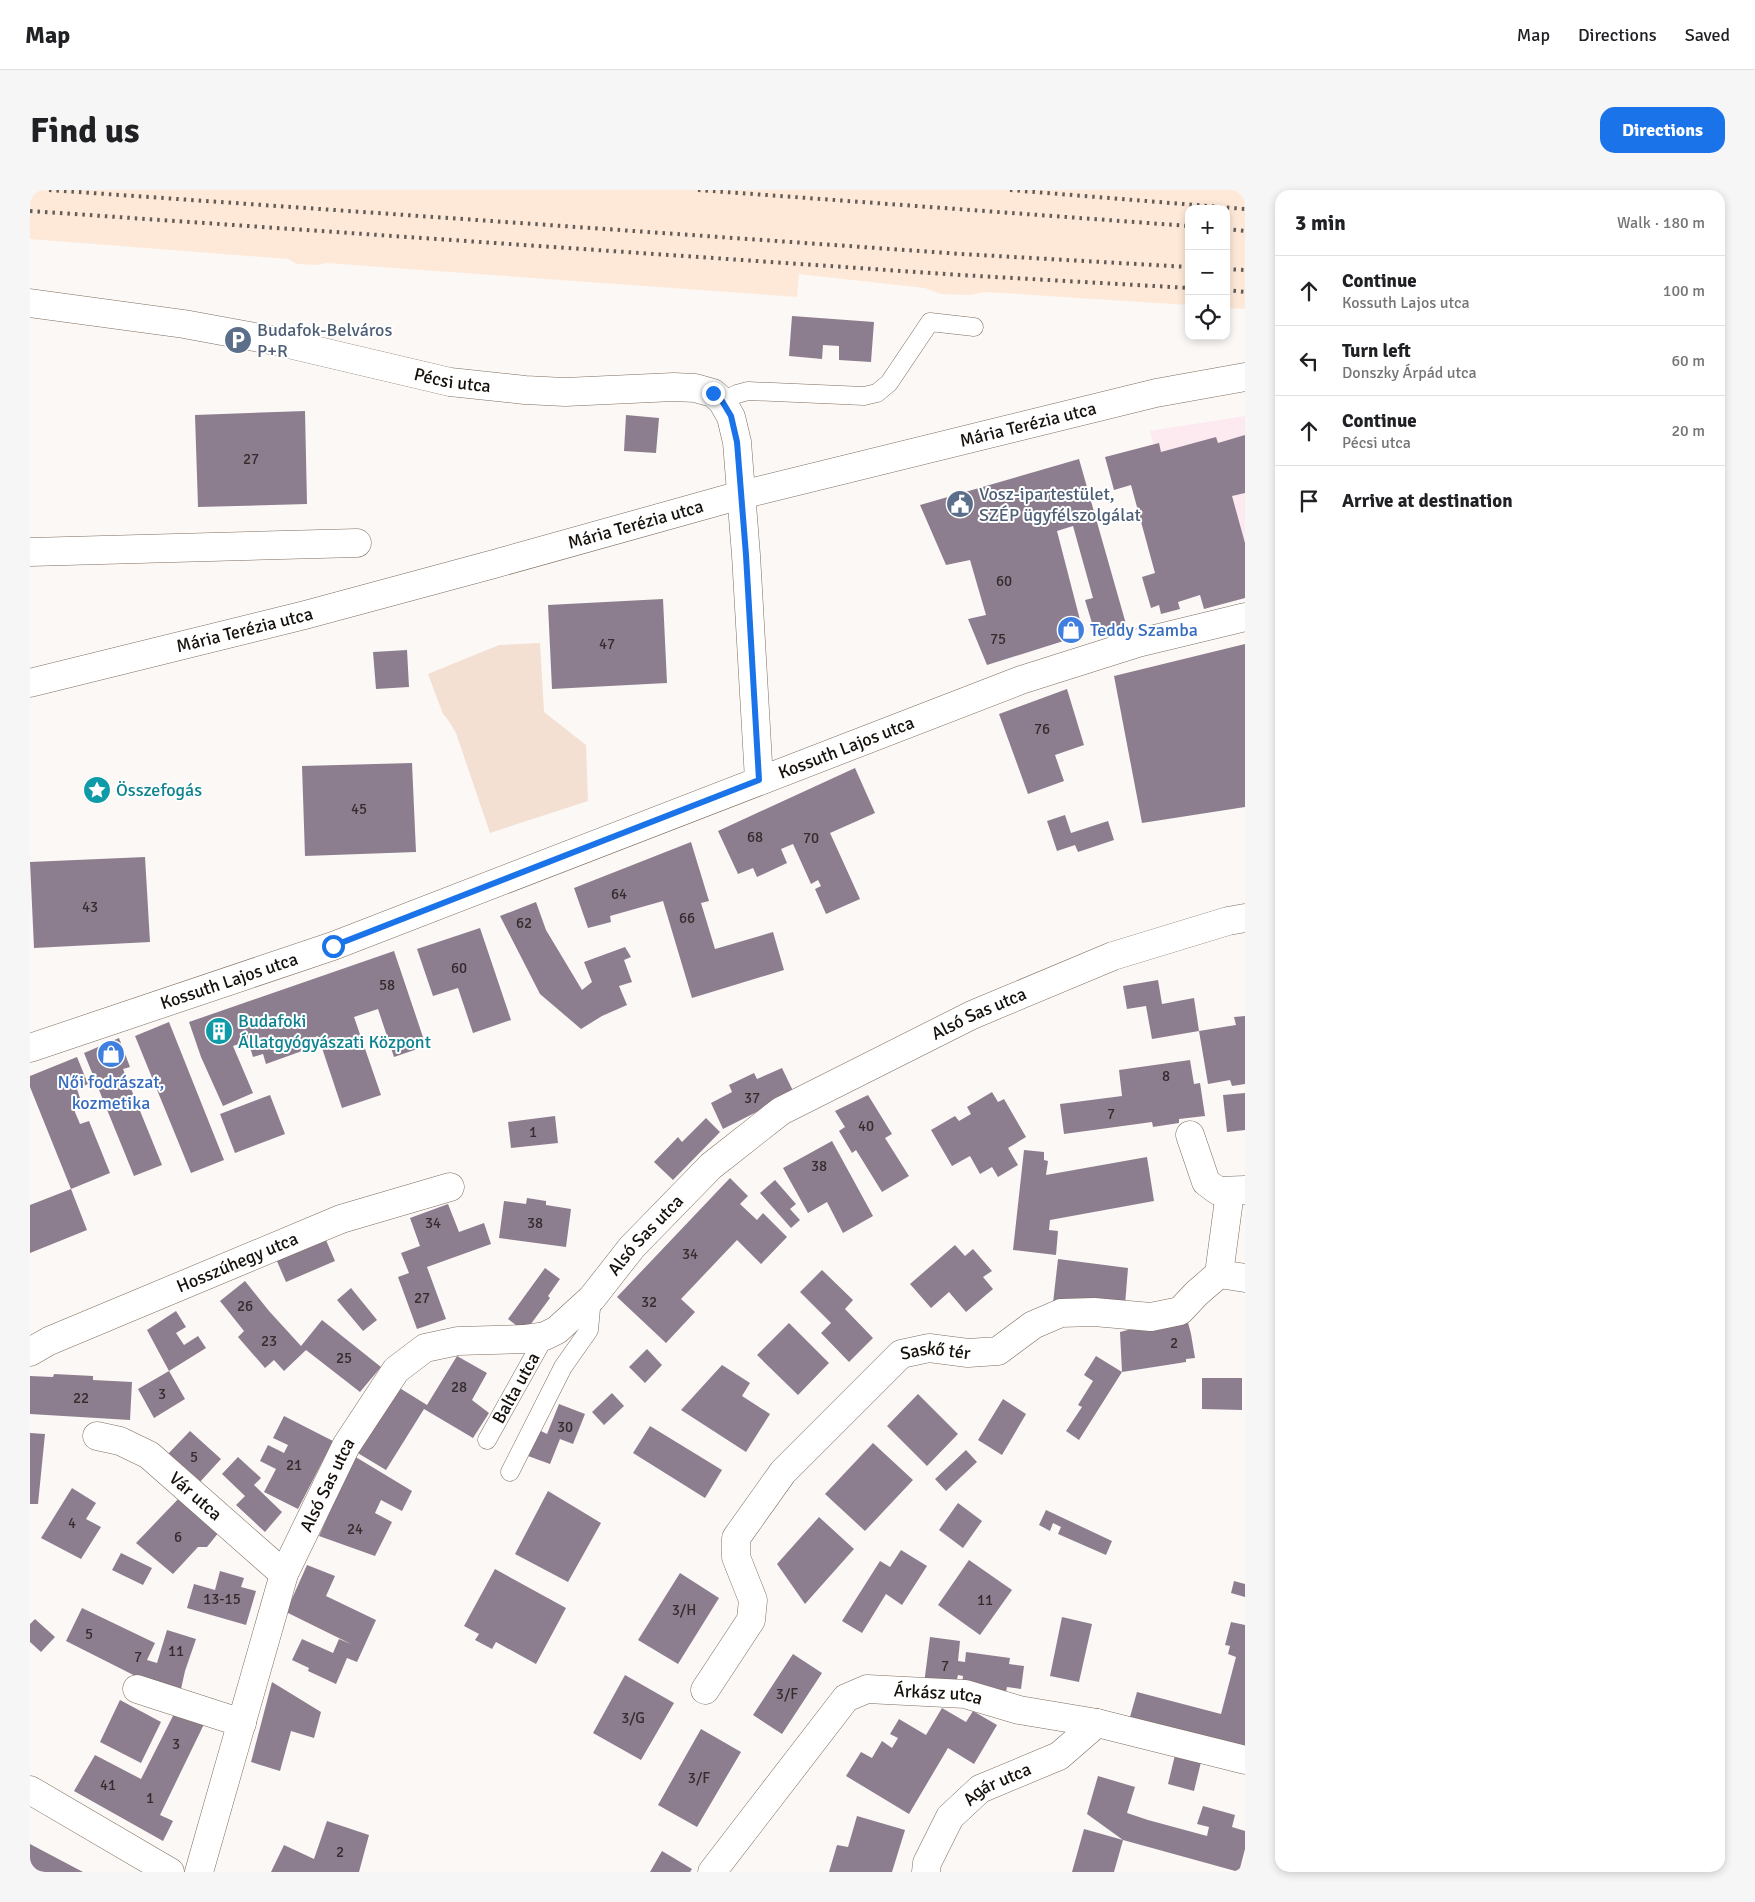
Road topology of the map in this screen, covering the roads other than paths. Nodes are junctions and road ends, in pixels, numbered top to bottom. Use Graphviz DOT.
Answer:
graph roads {
  1 [pos="30,303"];
  2 [pos="974,327"];
  3 [pos="1245,377"];
  4 [pos="722,401"];
  5 [pos="741,495"];
  6 [pos="357,543"];
  7 [pos="30,552"];
  8 [pos="1245,617"];
  9 [pos="30,683"];
  10 [pos="759,780"];
  11 [pos="1245,918"];
  12 [pos="30,1048"];
  13 [pos="1190,1135"];
  14 [pos="450,1186"];
  15 [pos="1237,1191"];
  16 [pos="1232,1276"];
  17 [pos="592,1298"];
  18 [pos="545,1336"];
  19 [pos="30,1352"];
  20 [pos="97,1436"];
  21 [pos="486,1440"];
  22 [pos="510,1472"];
  23 [pos="284,1574"];
  24 [pos="137,1689"];
  25 [pos="705,1690"];
  26 [pos="242,1723"];
  27 [pos="1097,1723"];
  28 [pos="1245,1760"];
  29 [pos="30,1790"];
  30 [pos="170,1872"];
  31 [pos="199,1872"];
  32 [pos="712,1872"];
  33 [pos="926,1872"];
  1 -- 4 [label="street, Pécsi utca"];
  2 -- 4 [label="lane"];
  3 -- 5 [label="street, Mária Terézia utca"];
  4 -- 5 [label="street"];
  5 -- 9 [label="street, Mária Terézia utca"];
  5 -- 10 [label="street"];
  6 -- 7 [label="street"];
  8 -- 10 [label="street, Kossuth Lajos utca"];
  10 -- 12 [label="street, Kossuth Lajos utca"];
  11 -- 17 [label="street, Alsó Sas utca"];
  13 -- 15 [label="street, Saskő tér"];
  14 -- 19 [label="street, Hosszúhegy utca"];
  15 -- 16 [label="street, Saskő tér"];
  16 -- 25 [label="street, Saskő tér"];
  17 -- 18 [label="street, Alsó Sas utca"];
  17 -- 22 [label="lane"];
  18 -- 21 [label="lane, Balta utca"];
  18 -- 23 [label="street, Alsó Sas utca"];
  20 -- 23 [label="street, Vár utca"];
  23 -- 26 [label="street, Alsó Sas utca"];
  24 -- 26 [label="street"];
  26 -- 31 [label="street, Alsó Sas utca"];
  27 -- 28 [label="street, Árkász utca"];
  27 -- 32 [label="street, Árkász utca"];
  27 -- 33 [label="street, Agár utca"];
  29 -- 30 [label="street"];
}
